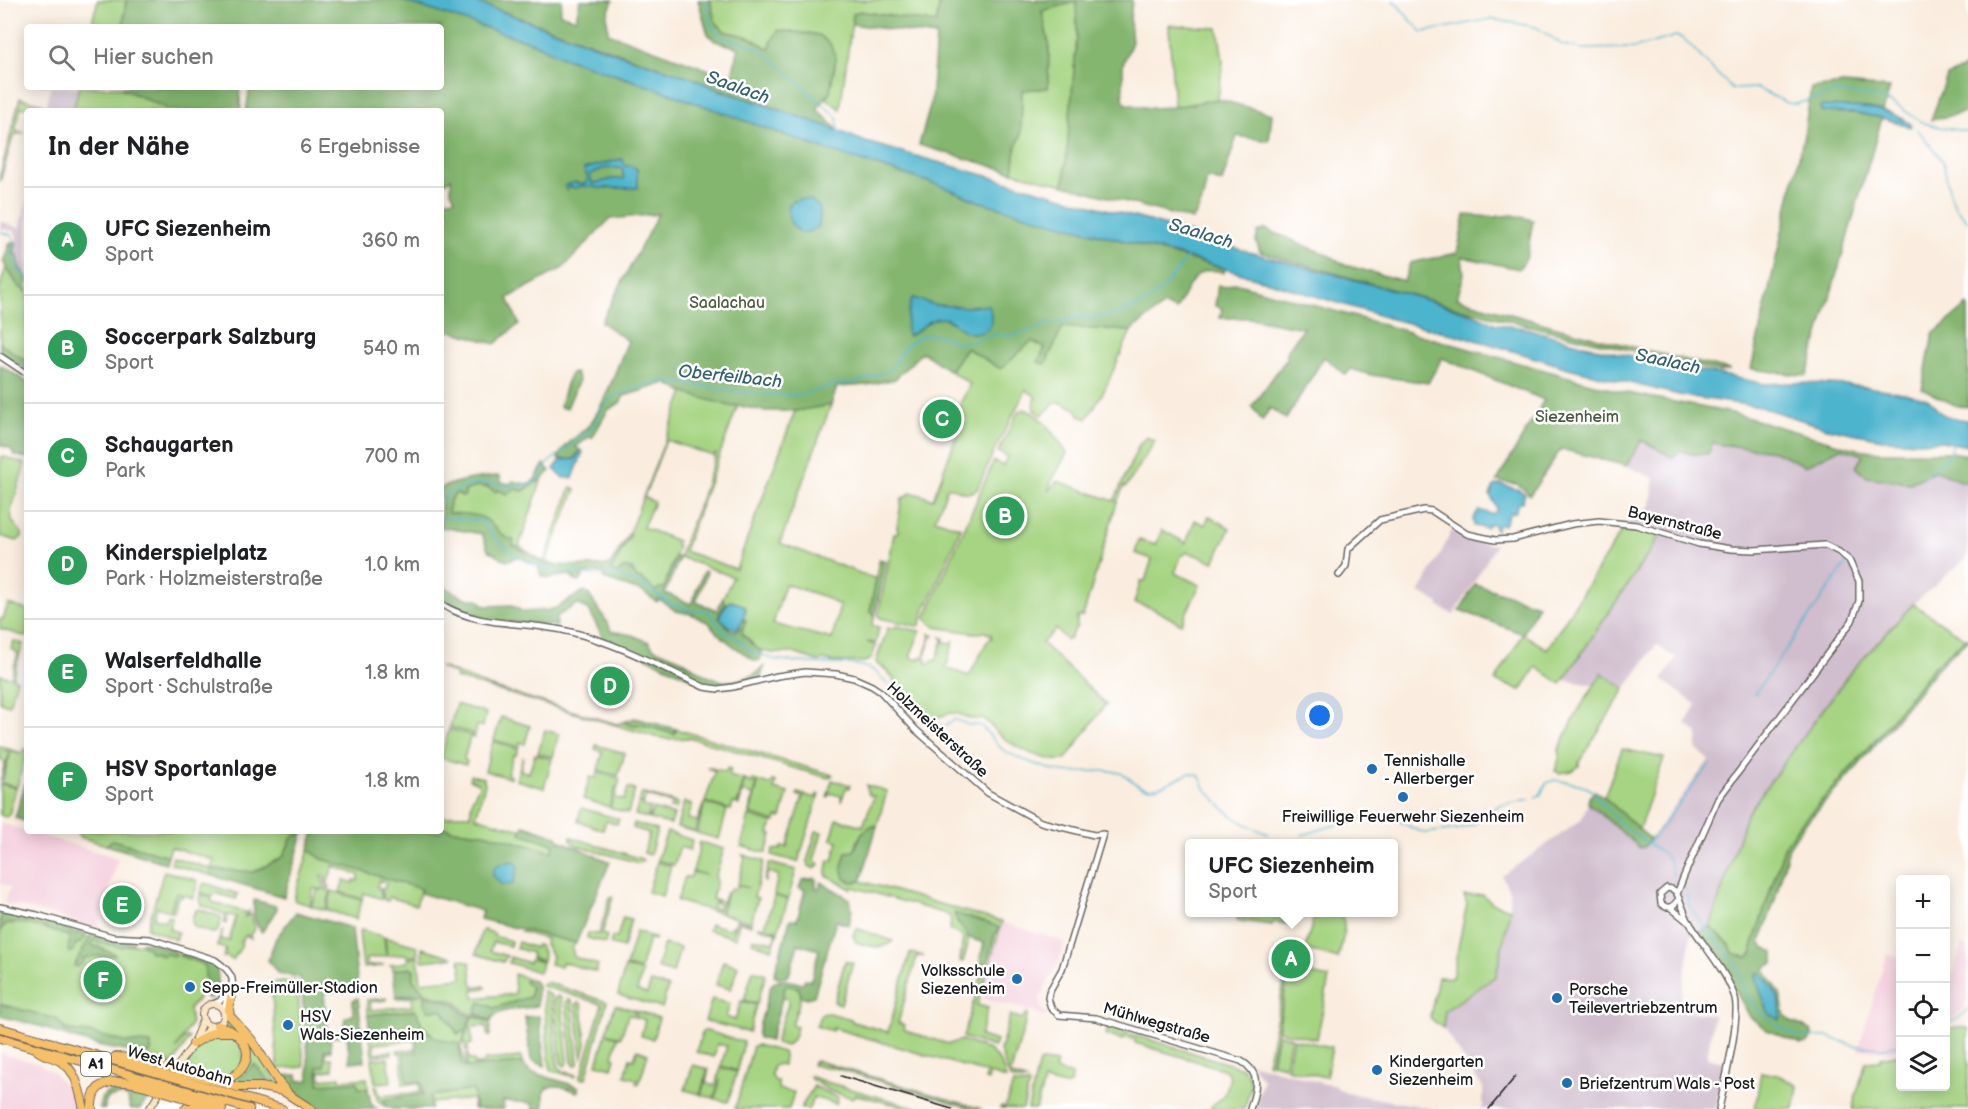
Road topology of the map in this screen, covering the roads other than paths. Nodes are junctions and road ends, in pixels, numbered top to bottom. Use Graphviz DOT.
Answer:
graph roads {
  1 [pos="0,356"];
  2 [pos="24,372"];
  3 [pos="1340,575"];
  4 [pos="444,606"];
  5 [pos="1103,834"];
  6 [pos="1676,894"];
  7 [pos="0,907"];
  8 [pos="1670,907"];
  9 [pos="1688,921"];
  10 [pos="232,988"];
  11 [pos="213,1004"];
  12 [pos="224,1015"];
  13 [pos="203,1019"];
  14 [pos="216,1025"];
  15 [pos="0,1028"];
  16 [pos="238,1032"];
  17 [pos="0,1038"];
  18 [pos="193,1044"];
  19 [pos="32,1046"];
  20 [pos="104,1057"];
  21 [pos="178,1074"];
  22 [pos="215,1081"];
  23 [pos="157,1086"];
  24 [pos="168,1089"];
  25 [pos="290,1095"];
  26 [pos="84,1109"];
  27 [pos="92,1109"];
  28 [pos="150,1109"];
  29 [pos="185,1109"];
  30 [pos="221,1109"];
  31 [pos="249,1109"];
  32 [pos="282,1109"];
  33 [pos="311,1109"];
  34 [pos="1250,1109"];
  35 [pos="1719,1109"];
  1 -- 2 [label="street"];
  3 -- 6 [label="street, Bayernstraße"];
  4 -- 5 [label="street, Holzmeisterstraße"];
  5 -- 34 [label="street, Mühlwegstraße"];
  6 -- 8 [label="street"];
  6 -- 8 [label="street"];
  6 -- 9 [label="street"];
  7 -- 10 [label="street"];
  8 -- 9 [label="street"];
  9 -- 35 [label="street"];
  10 -- 11 [label="street"];
  10 -- 12 [label="street"];
  10 -- 16 [label="highway"];
  11 -- 12 [label="main road"];
  11 -- 13 [label="main road"];
  12 -- 14 [label="main road"];
  12 -- 16 [label="highway"];
  13 -- 14 [label="main road"];
  13 -- 18 [label="main road"];
  14 -- 16 [label="highway"];
  14 -- 18 [label="main road"];
  15 -- 20 [label="highway, West Autobahn / A1"];
  16 -- 18 [label="highway"];
  16 -- 22 [label="highway"];
  16 -- 25 [label="highway"];
  17 -- 19 [label="highway, West Autobahn / A1"];
  18 -- 28 [label="main road"];
  19 -- 23 [label="highway, West Autobahn / A1"];
  19 -- 26 [label="highway"];
  20 -- 21 [label="highway, West Autobahn / A1, bridge"];
  20 -- 21 [label="highway, bridge"];
  21 -- 22 [label="highway"];
  21 -- 32 [label="highway, West Autobahn / A1"];
  22 -- 25 [label="highway"];
  23 -- 24 [label="highway, bridge"];
  23 -- 27 [label="highway"];
  24 -- 30 [label="highway"];
  24 -- 31 [label="highway, West Autobahn"];
  25 -- 33 [label="highway"];
  29 -- 30 [label="highway"];
}
